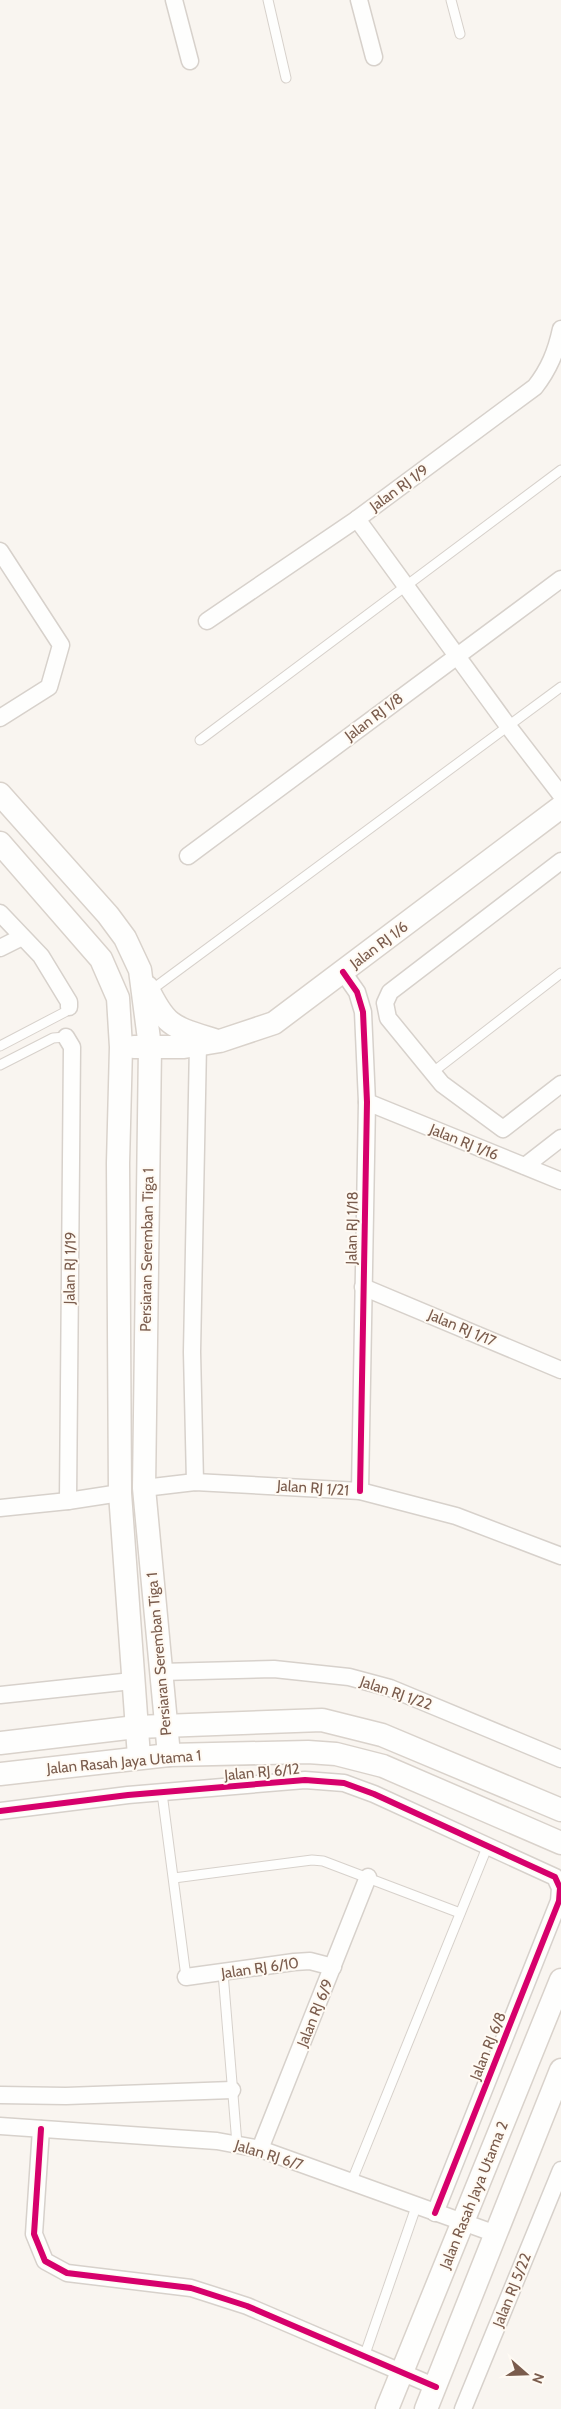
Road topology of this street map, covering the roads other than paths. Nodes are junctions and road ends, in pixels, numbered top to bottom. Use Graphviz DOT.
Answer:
graph roads {
  1 [pos="174,0"];
  2 [pos="268,0"];
  3 [pos="359,0"];
  4 [pos="451,0"];
  5 [pos="460,34"];
  6 [pos="374,58"];
  7 [pos="190,61"];
  8 [pos="286,78"];
  9 [pos="561,329"];
  10 [pos="561,470"];
  11 [pos="357,519"];
  12 [pos="0,551"];
  13 [pos="561,579"];
  14 [pos="406,584"];
  15 [pos="207,621"];
  16 [pos="458,655"];
  17 [pos="561,687"];
  18 [pos="0,718"];
  19 [pos="508,726"];
  20 [pos="200,740"];
  21 [pos="0,794"];
  22 [pos="561,795"];
  23 [pos="561,807"];
  24 [pos="0,843"];
  25 [pos="188,856"];
  26 [pos="561,861"];
  27 [pos="0,913"];
  28 [pos="22,937"];
  29 [pos="0,948"];
  30 [pos="140,970"];
  31 [pos="343,972"];
  32 [pos="561,973"];
  33 [pos="150,991"];
  34 [pos="361,1000"];
  35 [pos="385,1003"];
  36 [pos="69,1007"];
  37 [pos="66,1038"];
  38 [pos="220,1042"];
  39 [pos="198,1044"];
  40 [pos="0,1046"];
  41 [pos="120,1047"];
  42 [pos="150,1047"];
  43 [pos="0,1065"];
  44 [pos="432,1072"];
  45 [pos="561,1084"];
  46 [pos="367,1102"];
  47 [pos="503,1129"];
  48 [pos="561,1138"];
  49 [pos="487,1151"];
  50 [pos="525,1166"];
  51 [pos="561,1181"];
  52 [pos="363,1287"];
  53 [pos="561,1370"];
  54 [pos="195,1482"];
  55 [pos="144,1488"];
  56 [pos="360,1491"];
  57 [pos="120,1493"];
  58 [pos="68,1501"];
  59 [pos="0,1508"];
  60 [pos="561,1556"];
  61 [pos="161,1672"];
  62 [pos="132,1681"];
  63 [pos="0,1695"];
  64 [pos="166,1726"];
  65 [pos="136,1727"];
  66 [pos="0,1743"];
  67 [pos="169,1755"];
  68 [pos="138,1757"];
  69 [pos="561,1759"];
  70 [pos="0,1774"];
  71 [pos="162,1793"];
  72 [pos="561,1810"];
  73 [pos="0,1811"];
  74 [pos="561,1843"];
  75 [pos="488,1845"];
  76 [pos="368,1877"];
  77 [pos="174,1878"];
  78 [pos="560,1888"];
  79 [pos="460,1913"];
  80 [pos="333,1967"];
  81 [pos="223,1973"];
  82 [pos="186,1977"];
  83 [pos="561,1980"];
  84 [pos="561,2070"];
  85 [pos="232,2090"];
  86 [pos="0,2095"];
  87 [pos="0,2126"];
  88 [pos="41,2129"];
  89 [pos="237,2144"];
  90 [pos="260,2149"];
  91 [pos="561,2170"];
  92 [pos="351,2182"];
  93 [pos="556,2195"];
  94 [pos="416,2207"];
  95 [pos="435,2213"];
  96 [pos="463,2224"];
  97 [pos="496,2234"];
  98 [pos="364,2356"];
  99 [pos="402,2371"];
  100 [pos="436,2387"];
  101 [pos="387,2409"];
  102 [pos="426,2409"];
  103 [pos="463,2409"];
  1 -- 7 [label="street"];
  2 -- 8 [label="lane"];
  3 -- 6 [label="street"];
  4 -- 5 [label="lane"];
  9 -- 11 [label="street, Jalan RJ 1/9"];
  10 -- 14 [label="lane"];
  11 -- 14 [label="street"];
  11 -- 15 [label="street, Jalan RJ 1/9"];
  12 -- 18 [label="street"];
  13 -- 16 [label="street, Jalan RJ 1/8"];
  14 -- 16 [label="street"];
  14 -- 20 [label="lane"];
  16 -- 19 [label="street"];
  16 -- 25 [label="street, Jalan RJ 1/8"];
  17 -- 19 [label="lane"];
  19 -- 22 [label="street"];
  19 -- 33 [label="lane"];
  21 -- 30 [label="main road, Persiaran Seremban Tiga 1"];
  23 -- 31 [label="main road, Jalan RJ 1/6"];
  24 -- 41 [label="main road, Persiaran Seremban Tiga 1"];
  26 -- 35 [label="street"];
  27 -- 28 [label="street"];
  28 -- 29 [label="street"];
  28 -- 36 [label="street"];
  30 -- 33 [label="main road"];
  30 -- 42 [label="main road, Persiaran Seremban Tiga 1"];
  31 -- 34 [label="street, Jalan RJ 1/18"];
  31 -- 38 [label="main road, Jalan RJ 1/6"];
  32 -- 44 [label="lane"];
  33 -- 38 [label="main road"];
  34 -- 35 [label="street"];
  34 -- 46 [label="street, Jalan RJ 1/18"];
  35 -- 44 [label="street"];
  36 -- 40 [label="lane"];
  37 -- 43 [label="lane"];
  37 -- 58 [label="street, Jalan RJ 1/19"];
  38 -- 39 [label="main road, Jalan RJ 1/6"];
  39 -- 42 [label="main road, Jalan RJ 1/6"];
  39 -- 54 [label="street"];
  41 -- 42 [label="main road, Jalan RJ 1/6"];
  41 -- 57 [label="main road, Persiaran Seremban Tiga 1"];
  42 -- 55 [label="main road, Persiaran Seremban Tiga 1"];
  44 -- 47 [label="street"];
  45 -- 47 [label="street"];
  46 -- 49 [label="street, Jalan RJ 1/16"];
  46 -- 52 [label="street, Jalan RJ 1/18"];
  47 -- 49 [label="street"];
  48 -- 50 [label="street"];
  49 -- 50 [label="street, Jalan RJ 1/16"];
  50 -- 51 [label="street, Jalan RJ 1/16"];
  52 -- 53 [label="street, Jalan RJ 1/17"];
  52 -- 56 [label="street, Jalan RJ 1/18"];
  54 -- 55 [label="street, Jalan RJ 1/21"];
  54 -- 56 [label="street, Jalan RJ 1/21"];
  55 -- 57 [label="main road"];
  55 -- 61 [label="main road, Persiaran Seremban Tiga 1"];
  56 -- 60 [label="street, Jalan RJ 1/21"];
  57 -- 58 [label="street"];
  57 -- 62 [label="main road, Persiaran Seremban Tiga 1"];
  58 -- 59 [label="street"];
  61 -- 64 [label="main road, Persiaran Seremban Tiga 1"];
  61 -- 69 [label="street, Jalan RJ 1/22"];
  62 -- 63 [label="street"];
  62 -- 65 [label="main road, Persiaran Seremban Tiga 1"];
  64 -- 65 [label="main road, Jalan Rasah Jaya Utama 1"];
  64 -- 67 [label="main road, Persiaran Seremban Tiga 1"];
  64 -- 72 [label="main road, Jalan Rasah Jaya Utama 1"];
  65 -- 66 [label="main road, Jalan Rasah Jaya Utama 1"];
  65 -- 68 [label="main road, Persiaran Seremban Tiga 1"];
  67 -- 68 [label="main road, Jalan Rasah Jaya Utama 1"];
  67 -- 74 [label="main road, Jalan Rasah Jaya Utama 1"];
  68 -- 70 [label="main road, Jalan Rasah Jaya Utama 1"];
  71 -- 73 [label="street, Jalan RJ 6/12"];
  71 -- 75 [label="street, Jalan RJ 6/12"];
  71 -- 77 [label="lane"];
  75 -- 78 [label="street, Jalan RJ 6/12"];
  75 -- 79 [label="lane"];
  76 -- 77 [label="lane"];
  76 -- 79 [label="lane"];
  76 -- 80 [label="street, Jalan RJ 6/9"];
  77 -- 82 [label="lane"];
  78 -- 95 [label="street, Jalan RJ 6/8"];
  79 -- 92 [label="lane"];
  80 -- 81 [label="street, Jalan RJ 6/10"];
  80 -- 90 [label="street, Jalan RJ 6/9"];
  81 -- 82 [label="street, Jalan RJ 6/10"];
  81 -- 85 [label="lane"];
  83 -- 96 [label="main road, Jalan Rasah Jaya Utama 2"];
  84 -- 97 [label="main road"];
  85 -- 86 [label="street"];
  85 -- 89 [label="lane"];
  87 -- 88 [label="street, Jalan RJ 6/7"];
  88 -- 89 [label="street, Jalan RJ 6/7"];
  88 -- 98 [label="street"];
  89 -- 90 [label="street, Jalan RJ 6/7"];
  90 -- 92 [label="street, Jalan RJ 6/7"];
  91 -- 93 [label="street, Jalan RJ 5/22"];
  92 -- 94 [label="street, Jalan RJ 6/7"];
  93 -- 103 [label="street, Jalan RJ 5/22"];
  94 -- 95 [label="street, Jalan RJ 6/7"];
  94 -- 98 [label="lane"];
  95 -- 96 [label="street, Jalan RJ 6/7"];
  96 -- 97 [label="street, Jalan RJ 6/7"];
  96 -- 99 [label="main road, Jalan Rasah Jaya Utama 2"];
  97 -- 100 [label="main road"];
  98 -- 99 [label="street"];
  99 -- 100 [label="street"];
  99 -- 101 [label="main road, Jalan Rasah Jaya Utama 2"];
  100 -- 102 [label="main road"];
}
